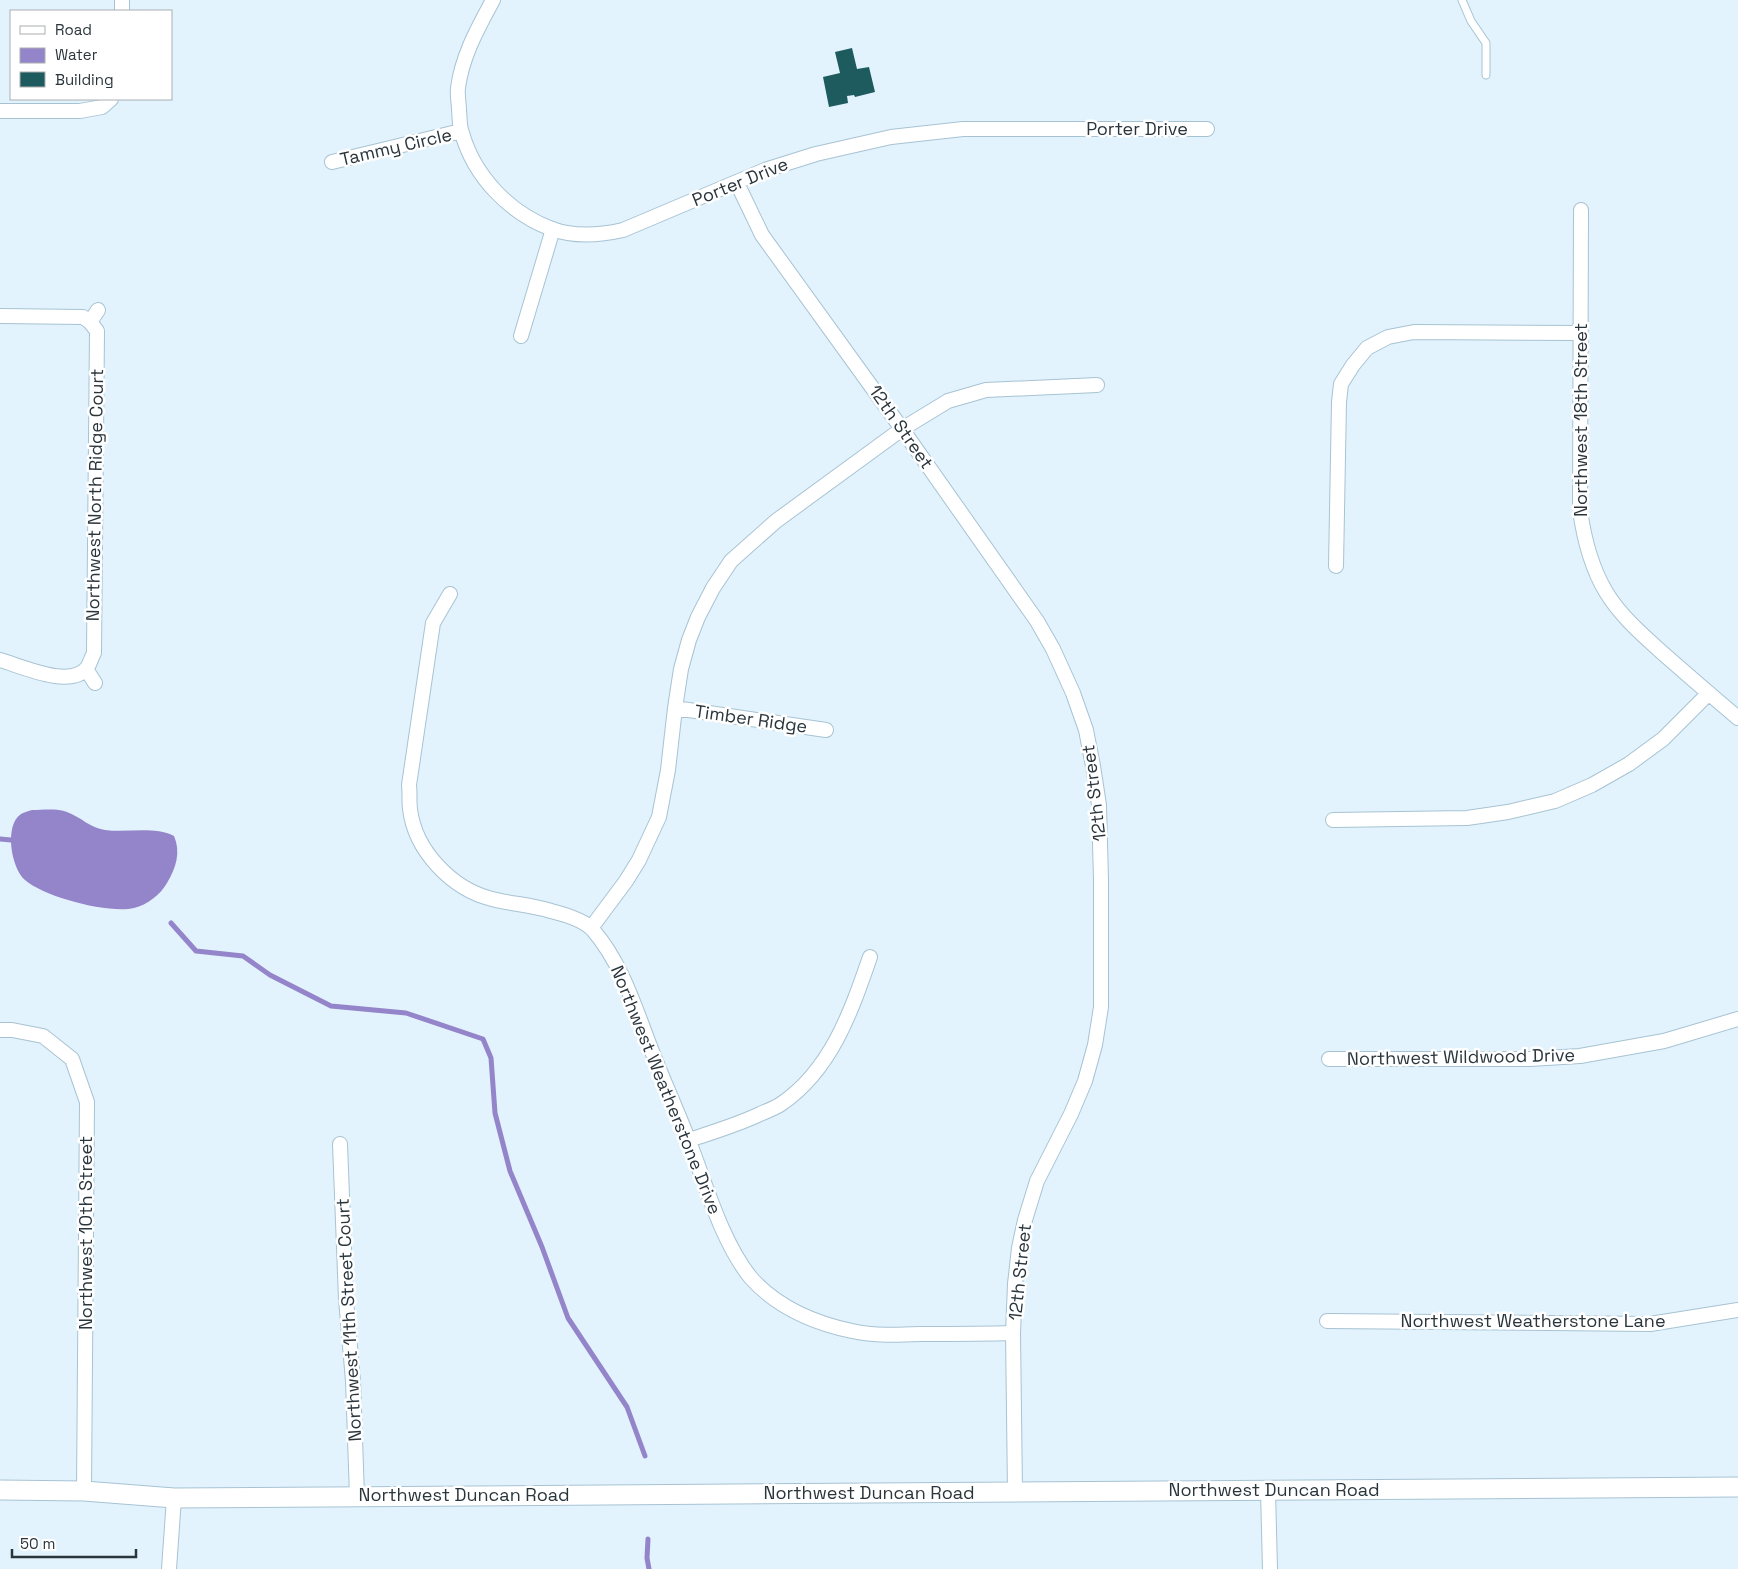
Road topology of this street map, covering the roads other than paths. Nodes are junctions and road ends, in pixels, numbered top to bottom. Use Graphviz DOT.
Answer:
graph roads {
  1 [pos="492,0"];
  2 [pos="1462,0"];
  3 [pos="1486,75"];
  4 [pos="110,100"];
  5 [pos="0,111"];
  6 [pos="1208,128"];
  7 [pos="461,131"];
  8 [pos="332,162"];
  9 [pos="737,183"];
  10 [pos="1581,210"];
  11 [pos="553,230"];
  12 [pos="98,310"];
  13 [pos="0,316"];
  14 [pos="90,322"];
  15 [pos="1580,332"];
  16 [pos="521,336"];
  17 [pos="1097,385"];
  18 [pos="902,428"];
  19 [pos="1336,566"];
  20 [pos="450,594"];
  21 [pos="0,660"];
  22 [pos="86,668"];
  23 [pos="95,682"];
  24 [pos="1709,693"];
  25 [pos="675,708"];
  26 [pos="1738,718"];
  27 [pos="826,730"];
  28 [pos="1333,820"];
  29 [pos="591,928"];
  30 [pos="870,958"];
  31 [pos="1738,1019"];
  32 [pos="0,1030"];
  33 [pos="1329,1059"];
  34 [pos="689,1140"];
  35 [pos="340,1144"];
  36 [pos="1738,1310"];
  37 [pos="1327,1321"];
  38 [pos="1013,1333"];
  39 [pos="1738,1486"];
  40 [pos="0,1490"];
  41 [pos="84,1491"];
  42 [pos="1268,1491"];
  43 [pos="1015,1492"];
  44 [pos="357,1496"];
  45 [pos="174,1498"];
  46 [pos="169,1569"];
  47 [pos="1270,1569"];
  1 -- 7 [label="street, Porter Drive"];
  2 -- 3 [label="lane"];
  4 -- 5 [label="street"];
  6 -- 9 [label="street, Porter Drive"];
  7 -- 8 [label="street, Tammy Circle"];
  7 -- 11 [label="street, Porter Drive"];
  9 -- 11 [label="street, Porter Drive"];
  9 -- 18 [label="street, 12th Street"];
  10 -- 15 [label="street, Northwest 18th Street"];
  11 -- 16 [label="street"];
  12 -- 14 [label="street"];
  13 -- 14 [label="street"];
  14 -- 22 [label="street, Northwest North Ridge Court"];
  15 -- 19 [label="street"];
  15 -- 24 [label="street, Northwest 18th Street"];
  17 -- 18 [label="street"];
  18 -- 25 [label="street"];
  18 -- 38 [label="street, 12th Street"];
  20 -- 29 [label="street, Northwest Weatherstone Drive"];
  21 -- 22 [label="street"];
  22 -- 23 [label="street"];
  24 -- 26 [label="street, Northwest 18th Street"];
  24 -- 28 [label="street"];
  25 -- 27 [label="street, Timber Ridge"];
  25 -- 29 [label="street"];
  29 -- 34 [label="street, Northwest Weatherstone Drive"];
  30 -- 34 [label="street"];
  31 -- 33 [label="street, Northwest Wildwood Drive"];
  32 -- 41 [label="street, Northwest 10th Street"];
  34 -- 38 [label="street, Northwest Weatherstone Drive"];
  35 -- 44 [label="street, Northwest 11th Street Court"];
  36 -- 37 [label="street, Northwest Weatherstone Lane"];
  38 -- 43 [label="street, 12th Street"];
  39 -- 42 [label="street, Northwest Duncan Road"];
  40 -- 41 [label="street, Northwest Duncan Road"];
  41 -- 45 [label="street, Northwest Duncan Road"];
  42 -- 43 [label="street, Northwest Duncan Road"];
  42 -- 47 [label="street"];
  43 -- 44 [label="street, Northwest Duncan Road"];
  44 -- 45 [label="street, Northwest Duncan Road"];
  45 -- 46 [label="street"];
}
